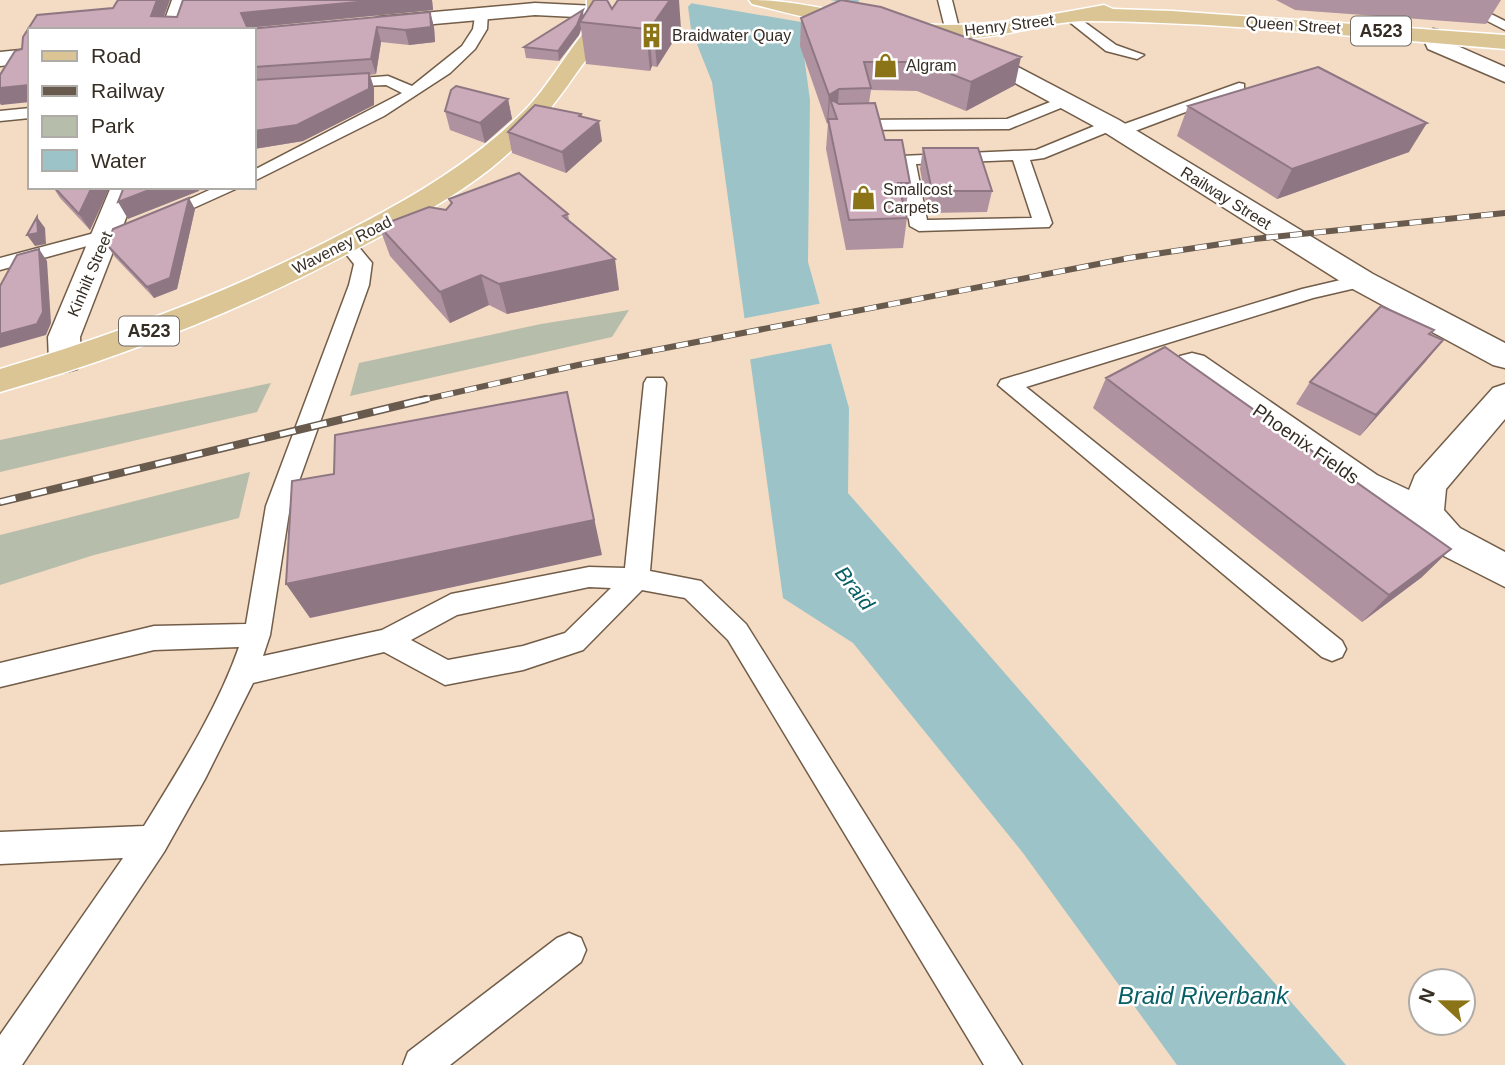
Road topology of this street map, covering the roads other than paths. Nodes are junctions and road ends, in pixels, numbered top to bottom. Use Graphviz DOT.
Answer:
graph roads {
  1 [pos="182,0"];
  2 [pos="759,0"];
  3 [pos="945,0"];
  4 [pos="1168,0"];
  5 [pos="1196,0"];
  6 [pos="1453,0"];
  7 [pos="602,11"];
  8 [pos="481,13"];
  9 [pos="1076,16"];
  10 [pos="1257,23"];
  11 [pos="358,25"];
  12 [pos="884,25"];
  13 [pos="1505,26"];
  14 [pos="173,28"];
  15 [pos="954,32"];
  16 [pos="1433,36"];
  17 [pos="1505,42"];
  18 [pos="1137,55"];
  19 [pos="28,56"];
  20 [pos="0,59"];
  21 [pos="999,66"];
  22 [pos="1505,75"];
  23 [pos="318,85"];
  24 [pos="1239,88"];
  25 [pos="412,92"];
  26 [pos="1068,100"];
  27 [pos="28,113"];
  28 [pos="0,116"];
  29 [pos="837,125"];
  30 [pos="1116,128"];
  31 [pos="1020,155"];
  32 [pos="256,175"];
  33 [pos="124,189"];
  34 [pos="227,189"];
  35 [pos="106,237"];
  36 [pos="347,244"];
  37 [pos="0,264"];
  38 [pos="1362,281"];
  39 [pos="1505,357"];
  40 [pos="65,361"];
  41 [pos="1192,364"];
  42 [pos="0,381"];
  43 [pos="655,383"];
  44 [pos="1505,396"];
  45 [pos="1425,514"];
  46 [pos="1505,571"];
  47 [pos="638,579"];
  48 [pos="257,635"];
  49 [pos="387,640"];
  50 [pos="1332,649"];
  51 [pos="244,673"];
  52 [pos="0,675"];
  53 [pos="153,841"];
  54 [pos="0,848"];
  55 [pos="569,950"];
  56 [pos="1,1065"];
  57 [pos="421,1065"];
  58 [pos="1004,1065"];
  1 -- 14 [label="street"];
  2 -- 12 [label="main road, Henry Street / A523"];
  3 -- 15 [label="lane"];
  4 -- 9 [label="main road, Henry Street / A523"];
  5 -- 10 [label="main road"];
  6 -- 13 [label="lane"];
  7 -- 8 [label="street"];
  7 -- 36 [label="main road, Waveney Road / A523"];
  8 -- 11 [label="street"];
  8 -- 25 [label="lane"];
  9 -- 10 [label="main road, Queen Street / A523"];
  9 -- 15 [label="main road, Henry Street / A523"];
  9 -- 18 [label="lane"];
  10 -- 16 [label="main road, Queen Street / A523"];
  12 -- 15 [label="main road, Henry Street / A523"];
  12 -- 21 [label="street"];
  15 -- 21 [label="street, Railway Street"];
  16 -- 17 [label="main road, Queen Street / A523"];
  16 -- 22 [label="street"];
  19 -- 20 [label="street"];
  21 -- 26 [label="street, Railway Street"];
  23 -- 25 [label="lane"];
  24 -- 30 [label="lane"];
  25 -- 32 [label="lane"];
  26 -- 29 [label="lane"];
  26 -- 30 [label="street, Railway Street"];
  27 -- 28 [label="lane"];
  30 -- 31 [label="lane"];
  30 -- 38 [label="street, Railway Street"];
  31 -- 31 [label="lane"];
  33 -- 35 [label="street, Kinhilt Street"];
  34 -- 35 [label="lane"];
  35 -- 37 [label="lane"];
  35 -- 40 [label="street, Kinhilt Street"];
  36 -- 40 [label="main road, Waveney Road / A523"];
  36 -- 48 [label="lane"];
  38 -- 39 [label="street, Railway Street"];
  38 -- 50 [label="lane"];
  40 -- 42 [label="main road, Waveney Road / A523"];
  41 -- 45 [label="street, Phoenix Fields"];
  43 -- 47 [label="lane"];
  44 -- 45 [label="street"];
  45 -- 46 [label="street, Phoenix Fields"];
  47 -- 49 [label="lane"];
  47 -- 49 [label="lane"];
  47 -- 58 [label="lane"];
  48 -- 51 [label="lane"];
  48 -- 52 [label="lane"];
  49 -- 51 [label="lane"];
  51 -- 53 [label="lane"];
  53 -- 54 [label="lane"];
  53 -- 56 [label="lane"];
  55 -- 57 [label="lane"];
}
